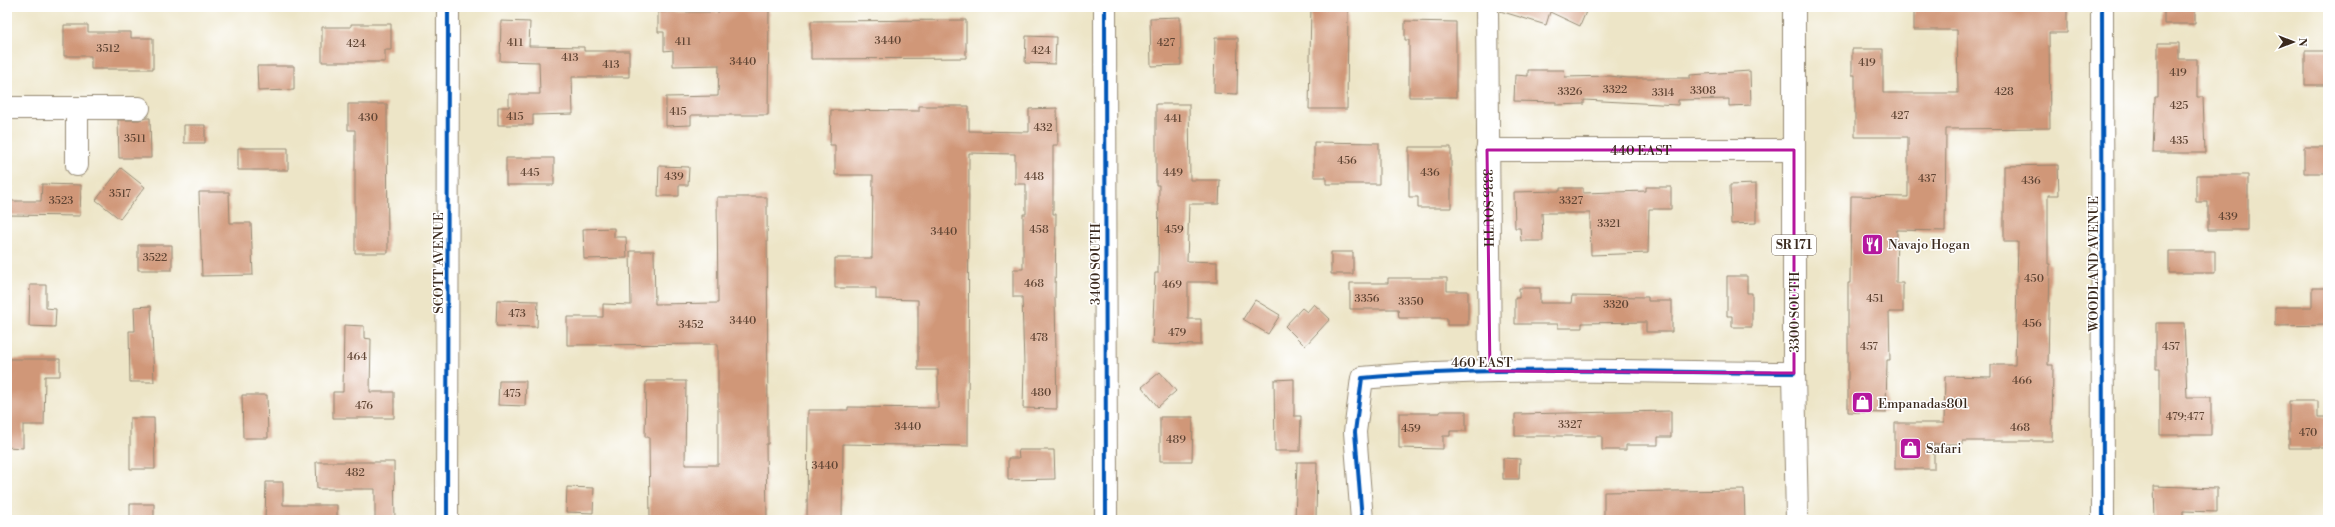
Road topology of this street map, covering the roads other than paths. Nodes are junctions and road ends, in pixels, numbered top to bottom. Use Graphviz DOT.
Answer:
graph roads {
  1 [pos="448,7"];
  2 [pos="1105,7"];
  3 [pos="1487,7"];
  4 [pos="1794,7"];
  5 [pos="2102,7"];
  6 [pos="7,108"];
  7 [pos="77,108"];
  8 [pos="139,108"];
  9 [pos="1487,150"];
  10 [pos="1794,150"];
  11 [pos="77,165"];
  12 [pos="1490,371"];
  13 [pos="1794,373"];
  14 [pos="447,520"];
  15 [pos="1106,520"];
  16 [pos="1362,520"];
  17 [pos="1797,520"];
  18 [pos="2103,520"];
  1 -- 14 [label="street, SCOTT AVENUE"];
  2 -- 15 [label="street, 3400 SOUTH"];
  3 -- 9 [label="street, 3335 SOUTH"];
  4 -- 10 [label="street, 3300 SOUTH / SR 171"];
  5 -- 18 [label="street, WOODLAND AVENUE"];
  6 -- 7 [label="street"];
  7 -- 8 [label="street"];
  7 -- 11 [label="street"];
  9 -- 10 [label="street, 440 EAST"];
  9 -- 12 [label="street, 3335 SOUTH"];
  10 -- 13 [label="street, 3300 SOUTH / SR 171"];
  12 -- 13 [label="street, 460 EAST"];
  12 -- 16 [label="street, 460 EAST"];
  13 -- 17 [label="street, 3300 SOUTH / SR 171"];
}
